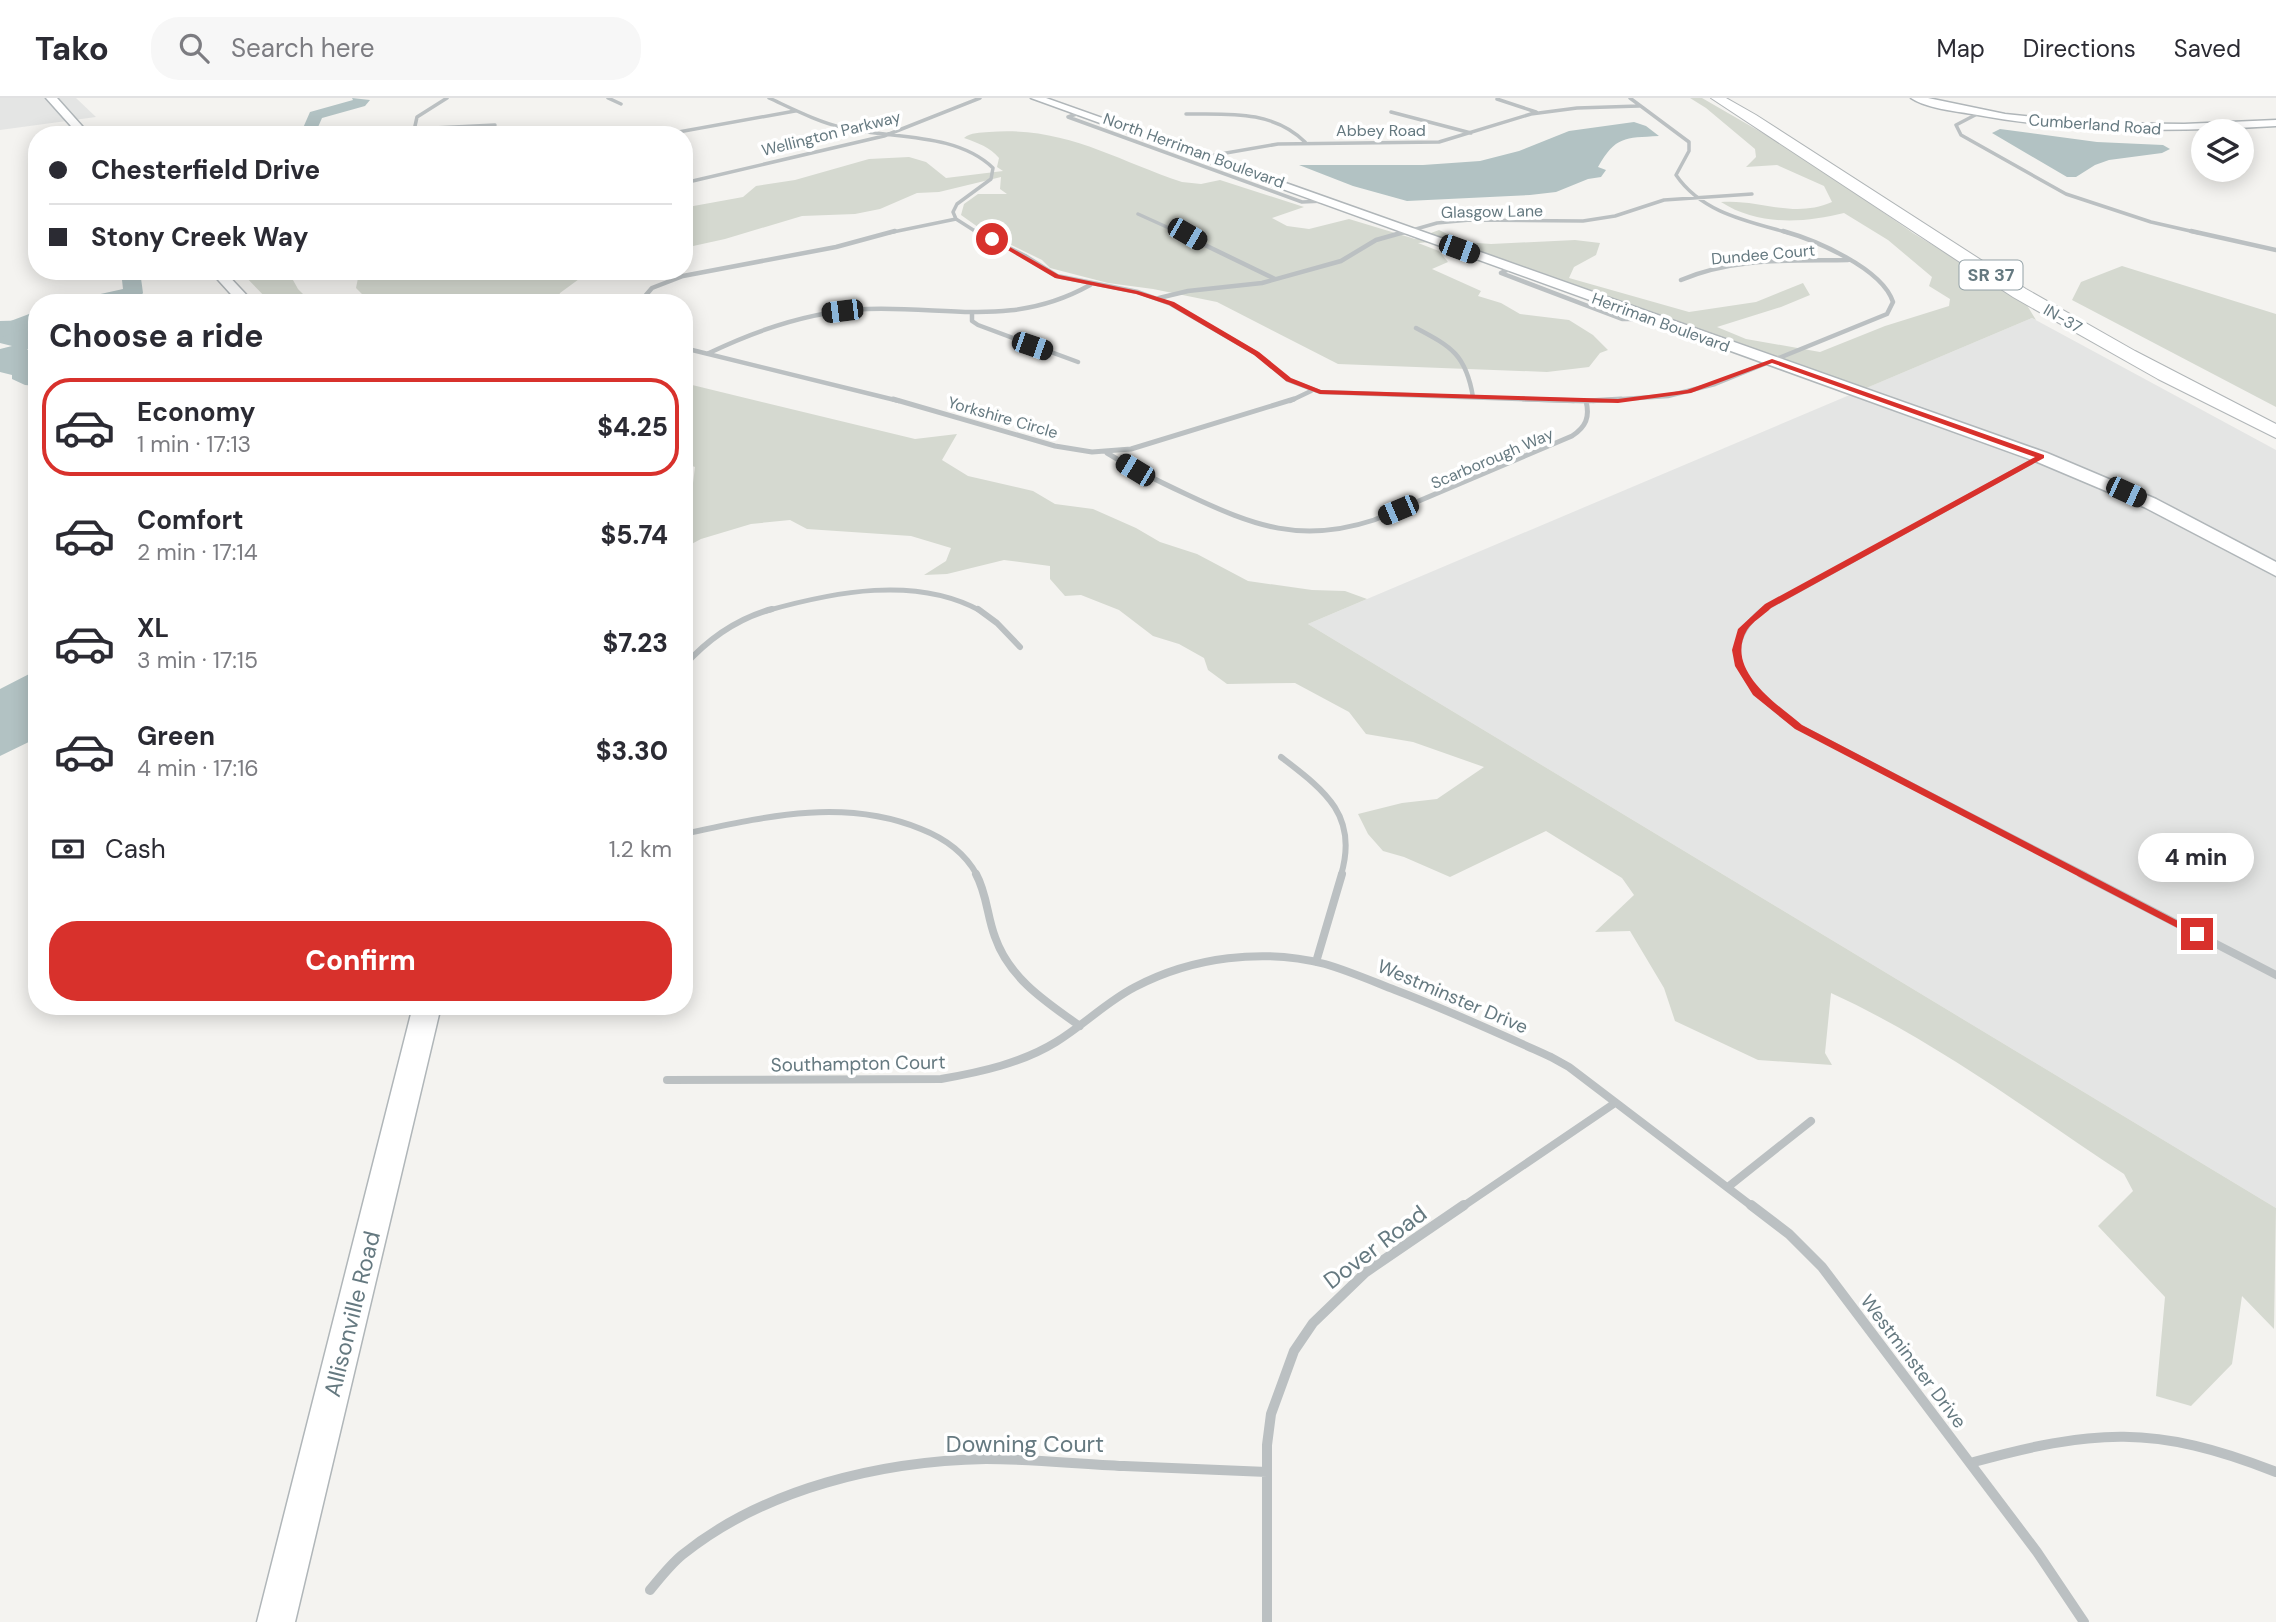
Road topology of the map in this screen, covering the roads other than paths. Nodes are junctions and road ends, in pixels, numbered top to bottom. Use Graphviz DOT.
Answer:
graph roads {
  1 [pos="447,98"];
  2 [pos="608,98"];
  3 [pos="771,98"];
  4 [pos="980,98"];
  5 [pos="1036,98"];
  6 [pos="1630,98"];
  7 [pos="1717,98"];
  8 [pos="1746,98"];
  9 [pos="1900,98"];
  10 [pos="1916,98"];
  11 [pos="51,99"];
  12 [pos="1497,99"];
  13 [pos="621,104"];
  14 [pos="1640,106"];
  15 [pos="797,110"];
  16 [pos="1391,112"];
  17 [pos="1079,113"];
  18 [pos="1536,113"];
  19 [pos="1186,114"];
  20 [pos="1976,114"];
  21 [pos="2276,123"];
  22 [pos="495,125"];
  23 [pos="76,126"];
  24 [pos="414,126"];
  25 [pos="474,126"];
  26 [pos="2276,128"];
  27 [pos="693,129"];
  28 [pos="2254,130"];
  29 [pos="1472,133"];
  30 [pos="2191,133"];
  31 [pos="884,136"];
  32 [pos="1812,137"];
  33 [pos="1306,142"];
  34 [pos="1202,158"];
  35 [pos="693,181"];
  36 [pos="1752,194"];
  37 [pos="1697,197"];
  38 [pos="1325,201"];
  39 [pos="1138,214"];
  40 [pos="956,219"];
  41 [pos="1407,231"];
  42 [pos="2276,250"];
  43 [pos="1849,260"];
  44 [pos="693,274"];
  45 [pos="1275,279"];
  46 [pos="225,280"];
  47 [pos="671,280"];
  48 [pos="1681,280"];
  49 [pos="1090,285"];
  50 [pos="238,294"];
  51 [pos="645,294"];
  52 [pos="1158,298"];
  53 [pos="972,312"];
  54 [pos="1416,328"];
  55 [pos="693,350"];
  56 [pos="709,353"];
  57 [pos="1772,361"];
  58 [pos="1077,362"];
  59 [pos="1312,390"];
  60 [pos="1473,397"];
  61 [pos="1586,401"];
  62 [pos="2276,432"];
  63 [pos="1106,452"];
  64 [pos="2041,457"];
  65 [pos="2276,570"];
  66 [pos="1020,647"];
  67 [pos="693,657"];
  68 [pos="1281,757"];
  69 [pos="693,832"];
  70 [pos="1316,962"];
  71 [pos="2276,975"];
  72 [pos="425,1015"];
  73 [pos="1080,1026"];
  74 [pos="667,1080"];
  75 [pos="1615,1103"];
  76 [pos="1811,1121"];
  77 [pos="1728,1187"];
  78 [pos="1970,1463"];
  79 [pos="1266,1472"];
  80 [pos="2276,1472"];
  81 [pos="650,1590"];
  82 [pos="276,1622"];
  83 [pos="1267,1622"];
  84 [pos="2084,1622"];
  1 -- 24 [label="street"];
  2 -- 13 [label="street"];
  3 -- 15 [label="street"];
  4 -- 31 [label="street, Wellington Parkway"];
  5 -- 17 [label="street, Herriman Boulevard"];
  6 -- 14 [label="street"];
  7 -- 62 [label="highway, IN-37 / SR 37"];
  8 -- 32 [label="highway"];
  9 -- 20 [label="street, Cumberland Road"];
  10 -- 20 [label="street, Cumberland Road"];
  11 -- 23 [label="street"];
  12 -- 18 [label="street"];
  14 -- 18 [label="street, Abbey Road"];
  14 -- 37 [label="street"];
  15 -- 27 [label="street"];
  15 -- 31 [label="street"];
  16 -- 29 [label="street"];
  17 -- 34 [label="street, Herriman Boulevard"];
  17 -- 38 [label="street, North Herriman Boulevard"];
  18 -- 29 [label="street, Abbey Road"];
  19 -- 33 [label="street"];
  20 -- 21 [label="street, Cumberland Road"];
  20 -- 30 [label="street, Cumberland Road"];
  20 -- 42 [label="street"];
  22 -- 25 [label="street"];
  26 -- 28 [label="street"];
  29 -- 33 [label="street, Abbey Road"];
  31 -- 35 [label="street, Wellington Parkway"];
  31 -- 40 [label="street"];
  33 -- 34 [label="street, Abbey Road"];
  34 -- 38 [label="street, Herriman Boulevard"];
  36 -- 37 [label="street, Glasgow Lane"];
  37 -- 41 [label="street, Glasgow Lane"];
  37 -- 43 [label="street"];
  38 -- 41 [label="street, Herriman Boulevard"];
  39 -- 45 [label="street"];
  40 -- 44 [label="street"];
  40 -- 49 [label="street"];
  41 -- 45 [label="street, Glasgow Lane"];
  41 -- 57 [label="street, Herriman Boulevard"];
  43 -- 48 [label="street, Dundee Court"];
  43 -- 57 [label="street"];
  45 -- 52 [label="street, Glasgow Lane"];
  46 -- 50 [label="street"];
  47 -- 51 [label="street"];
  49 -- 52 [label="street"];
  49 -- 53 [label="street"];
  52 -- 59 [label="street"];
  53 -- 56 [label="street"];
  53 -- 58 [label="street"];
  54 -- 60 [label="street"];
  55 -- 56 [label="street, Yorkshire Circle"];
  56 -- 63 [label="street, Yorkshire Circle"];
  57 -- 61 [label="street"];
  57 -- 64 [label="street, Herriman Boulevard"];
  59 -- 60 [label="street"];
  59 -- 63 [label="street, Yorkshire Circle"];
  60 -- 61 [label="street"];
  61 -- 63 [label="street, Scarborough Way"];
  64 -- 65 [label="street, Herriman Boulevard"];
  64 -- 71 [label="street"];
  66 -- 67 [label="street"];
  68 -- 70 [label="street"];
  69 -- 73 [label="street"];
  70 -- 73 [label="street, Westminster Drive"];
  70 -- 75 [label="street, Westminster Drive"];
  72 -- 82 [label="street, Allisonville Road"];
  73 -- 74 [label="street, Southampton Court"];
  75 -- 77 [label="street, Westminster Drive"];
  75 -- 79 [label="street, Dover Road"];
  76 -- 77 [label="street"];
  77 -- 78 [label="street, Westminster Drive"];
  78 -- 80 [label="street"];
  78 -- 84 [label="street, Westminster Drive"];
  79 -- 81 [label="street, Downing Court"];
  79 -- 83 [label="street, Dover Road"];
}
